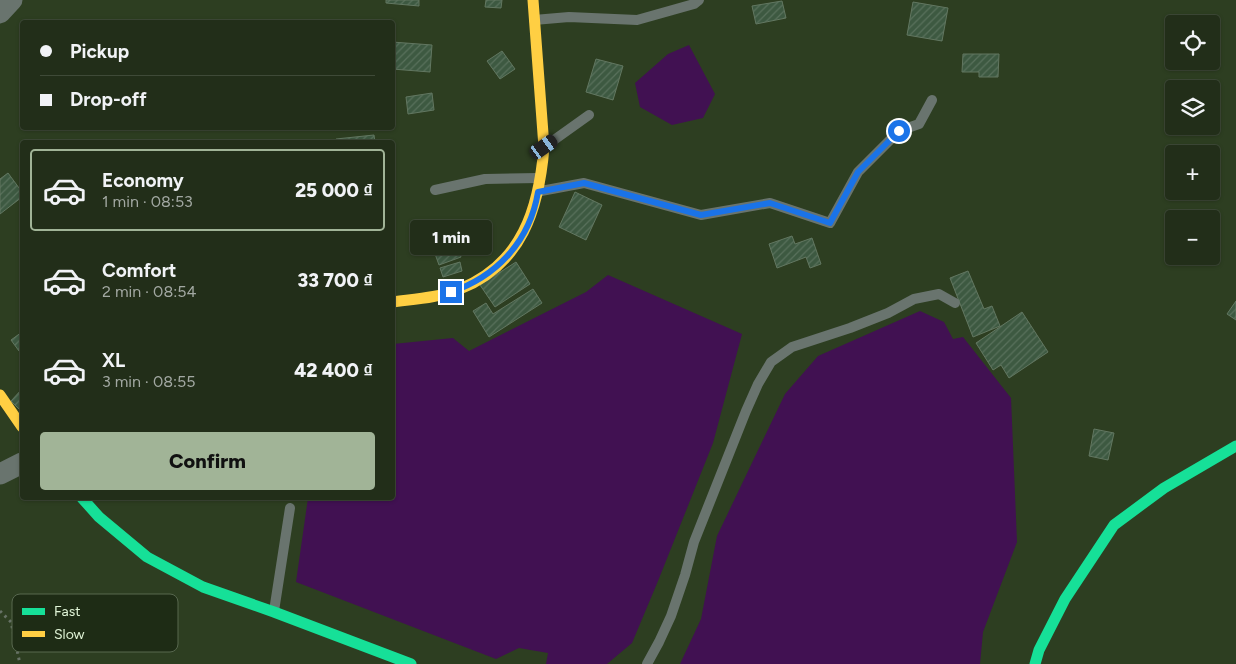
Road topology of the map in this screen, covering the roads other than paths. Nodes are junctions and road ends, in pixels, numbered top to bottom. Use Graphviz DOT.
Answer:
graph roads {
  1 [pos="12,0"];
  2 [pos="533,0"];
  3 [pos="699,0"];
  4 [pos="0,13"];
  5 [pos="534,20"];
  6 [pos="932,100"];
  7 [pos="589,115"];
  8 [pos="544,147"];
  9 [pos="540,178"];
  10 [pos="435,190"];
  11 [pos="538,192"];
  12 [pos="395,302"];
  13 [pos="955,303"];
  14 [pos="0,395"];
  15 [pos="20,424"];
  16 [pos="1236,446"];
  17 [pos="20,464"];
  18 [pos="0,474"];
  19 [pos="84,500"];
  20 [pos="290,508"];
  21 [pos="274,612"];
  22 [pos="411,664"];
  23 [pos="647,664"];
  24 [pos="1035,664"];
  1 -- 4 [label="street"];
  2 -- 5 [label="street"];
  3 -- 5 [label="lane"];
  5 -- 8 [label="street"];
  6 -- 11 [label="lane"];
  7 -- 8 [label="lane"];
  8 -- 9 [label="street"];
  9 -- 10 [label="lane"];
  9 -- 11 [label="street"];
  11 -- 12 [label="street"];
  13 -- 23 [label="lane"];
  14 -- 15 [label="street"];
  16 -- 24 [label="street"];
  17 -- 18 [label="street"];
  19 -- 21 [label="street"];
  20 -- 21 [label="lane"];
  21 -- 22 [label="street"];
}
